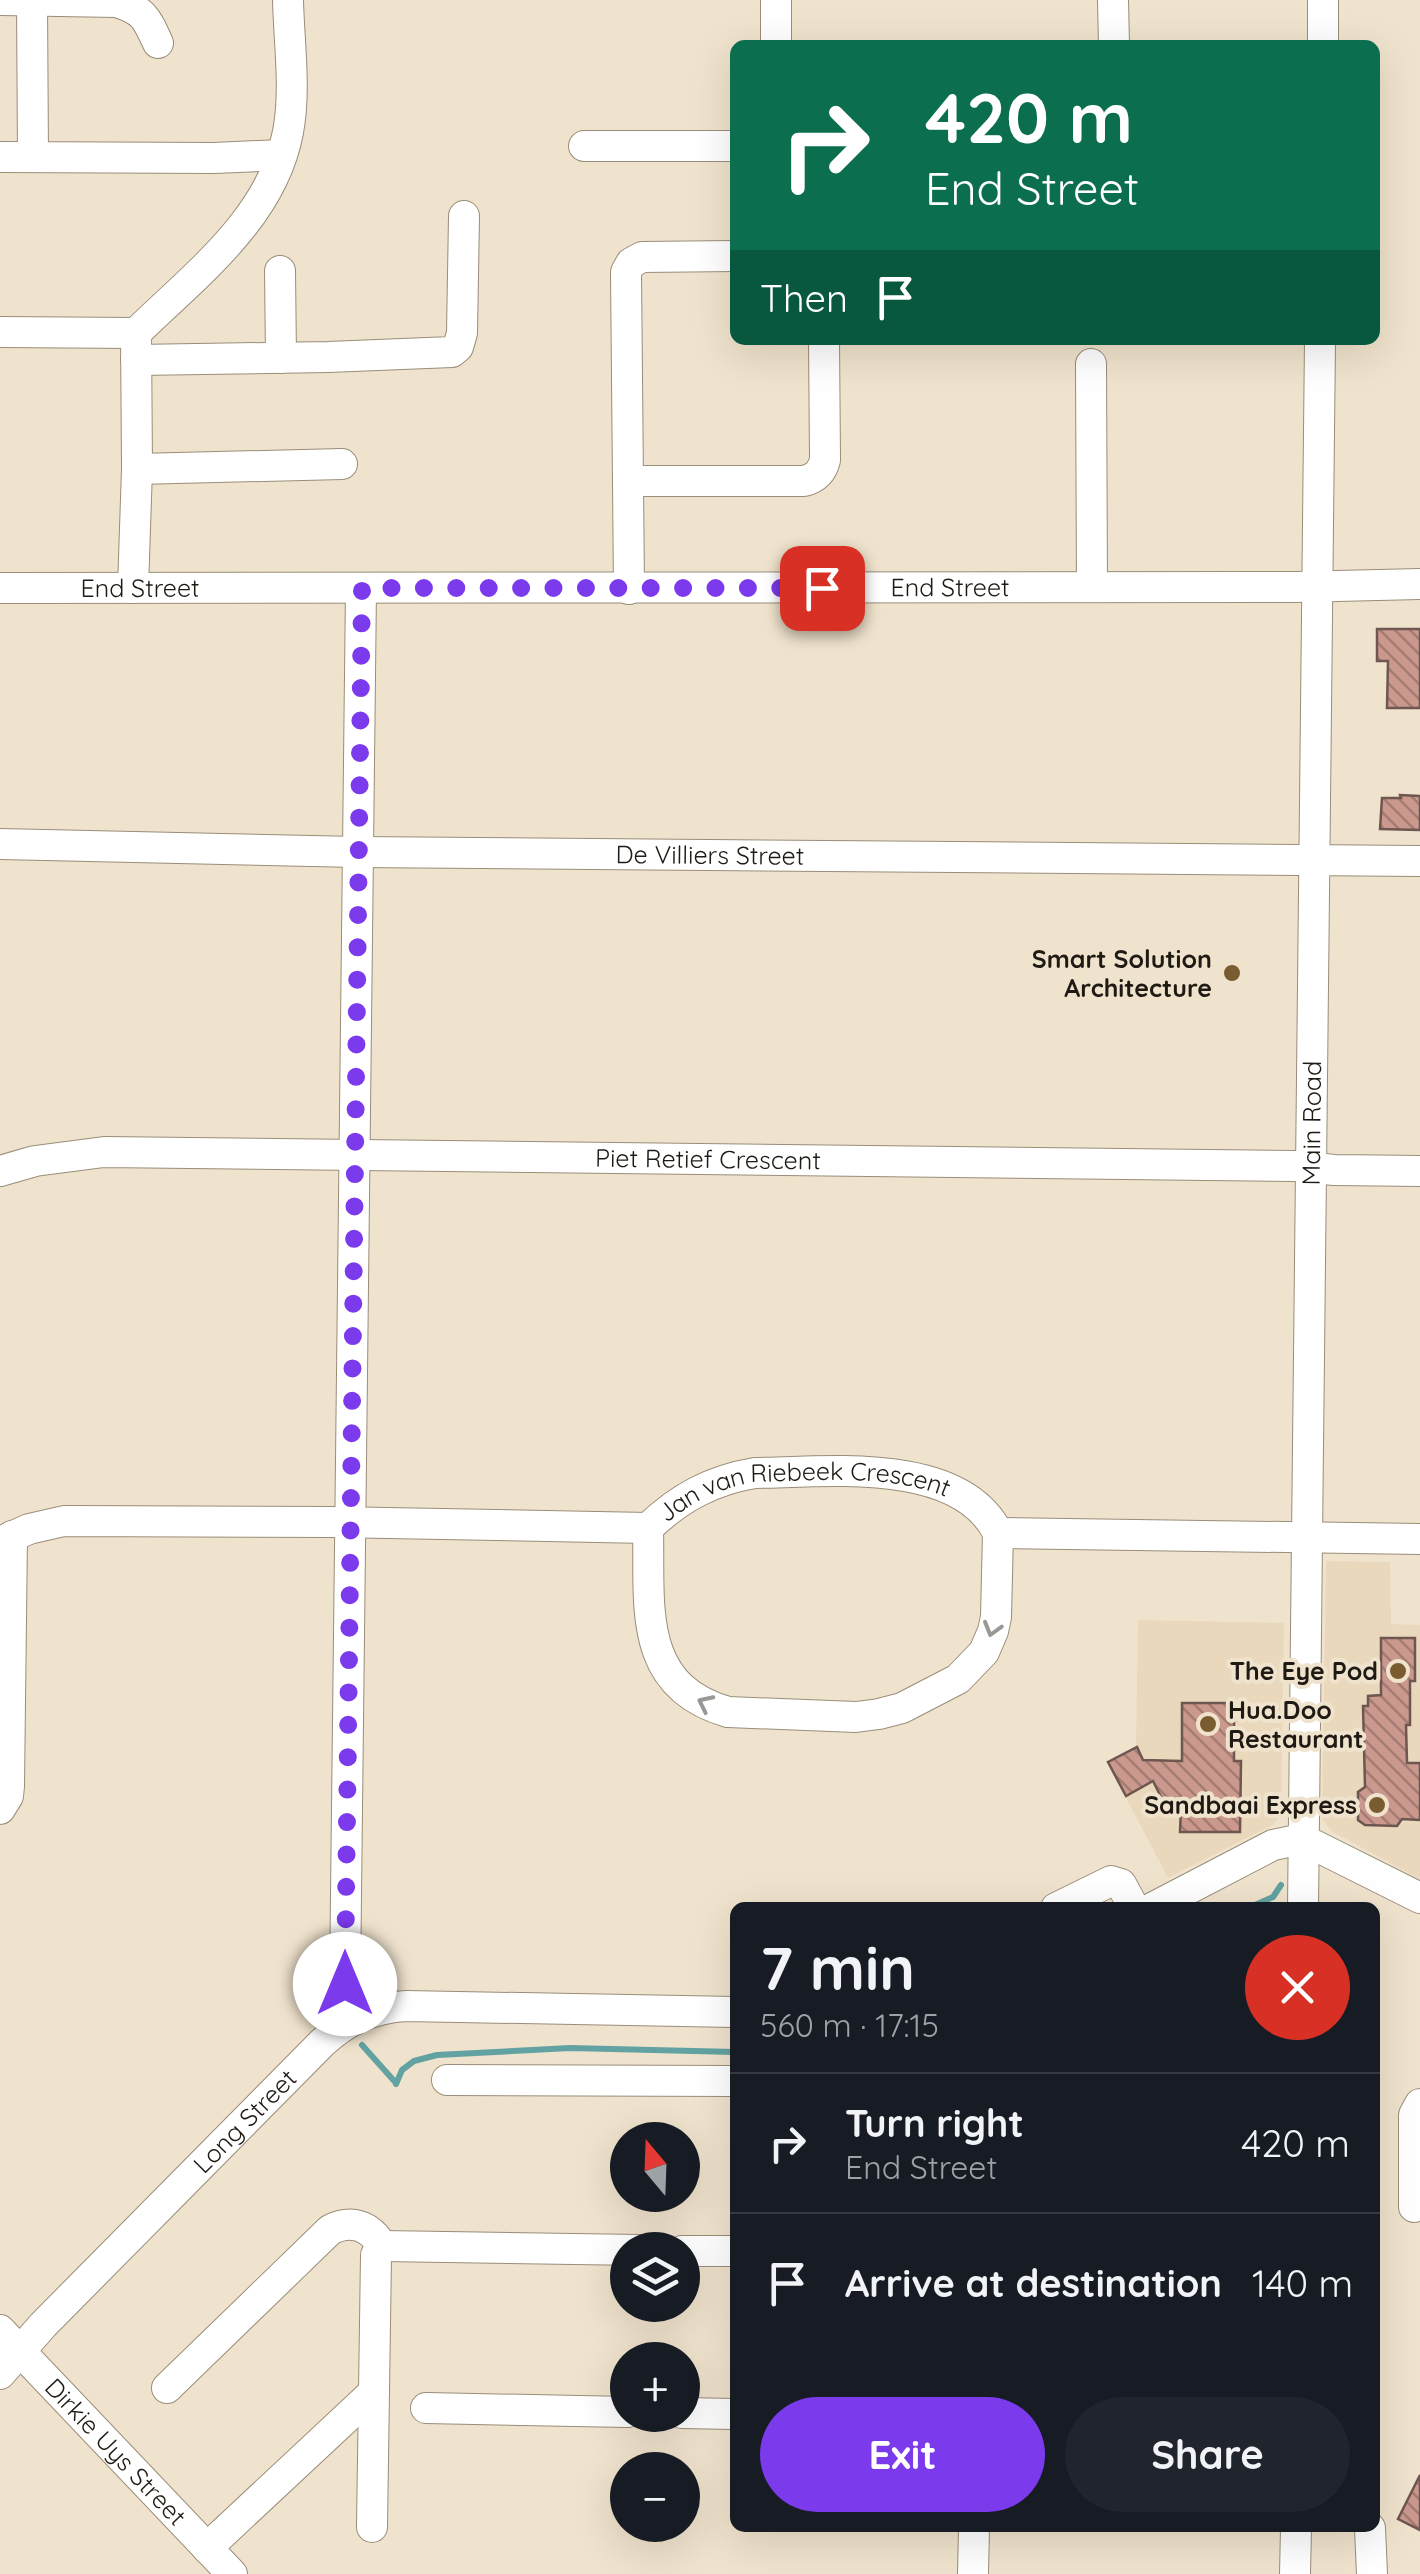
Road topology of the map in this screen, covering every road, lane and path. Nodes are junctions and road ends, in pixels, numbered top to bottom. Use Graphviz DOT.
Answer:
graph roads {
  1 [pos="0,0"];
  2 [pos="288,0"];
  3 [pos="776,0"];
  4 [pos="1113,0"];
  5 [pos="1323,0"];
  6 [pos="32,1"];
  7 [pos="776,40"];
  8 [pos="1114,40"];
  9 [pos="1323,40"];
  10 [pos="158,42"];
  11 [pos="584,146"];
  12 [pos="730,146"];
  13 [pos="281,155"];
  14 [pos="0,157"];
  15 [pos="33,157"];
  16 [pos="464,216"];
  17 [pos="730,256"];
  18 [pos="280,271"];
  19 [pos="0,332"];
  20 [pos="824,345"];
  21 [pos="1320,345"];
  22 [pos="136,346"];
  23 [pos="281,358"];
  24 [pos="1091,364"];
  25 [pos="342,464"];
  26 [pos="138,469"];
  27 [pos="628,481"];
  28 [pos="1420,584"];
  29 [pos="1318,586"];
  30 [pos="1092,587"];
  31 [pos="0,588"];
  32 [pos="133,588"];
  33 [pos="362,588"];
  34 [pos="629,588"];
  35 [pos="0,844"];
  36 [pos="358,852"];
  37 [pos="1314,860"];
  38 [pos="1420,861"];
  39 [pos="354,1155"];
  40 [pos="1310,1168"];
  41 [pos="0,1171"];
  42 [pos="1420,1171"];
  43 [pos="350,1523"];
  44 [pos="648,1528"];
  45 [pos="998,1533"];
  46 [pos="1306,1538"];
  47 [pos="6,1539"];
  48 [pos="1420,1539"];
  49 [pos="0,1809"];
  50 [pos="1302,1839"];
  51 [pos="1420,1898"];
  52 [pos="1068,1902"];
  53 [pos="1131,1902"];
  54 [pos="1164,1902"];
  55 [pos="1303,1902"];
  56 [pos="730,2012"];
  57 [pos="354,2018"];
  58 [pos="448,2080"];
  59 [pos="730,2082"];
  60 [pos="1420,2104"];
  61 [pos="1414,2207"];
  62 [pos="382,2246"];
  63 [pos="610,2250"];
  64 [pos="700,2251"];
  65 [pos="730,2252"];
  66 [pos="7,2352"];
  67 [pos="167,2388"];
  68 [pos="374,2392"];
  69 [pos="426,2408"];
  70 [pos="610,2412"];
  71 [pos="700,2413"];
  72 [pos="730,2414"];
  73 [pos="372,2527"];
  74 [pos="974,2532"];
  75 [pos="1296,2532"];
  76 [pos="1370,2532"];
  77 [pos="206,2548"];
  78 [pos="232,2574"];
  79 [pos="973,2574"];
  80 [pos="1295,2574"];
  81 [pos="1372,2574"];
  1 -- 6 [label="street"];
  2 -- 13 [label="street"];
  3 -- 7 [label="street"];
  4 -- 8 [label="street"];
  5 -- 9 [label="street"];
  6 -- 10 [label="street"];
  6 -- 15 [label="street"];
  11 -- 12 [label="street"];
  13 -- 15 [label="street"];
  13 -- 22 [label="street"];
  14 -- 15 [label="street"];
  16 -- 23 [label="street"];
  17 -- 27 [label="street"];
  18 -- 23 [label="street"];
  19 -- 22 [label="street"];
  20 -- 27 [label="street"];
  21 -- 29 [label="street, Main Road"];
  22 -- 23 [label="street"];
  22 -- 26 [label="street"];
  24 -- 30 [label="street"];
  25 -- 26 [label="street"];
  26 -- 32 [label="street"];
  27 -- 34 [label="street"];
  28 -- 29 [label="street, End Street"];
  29 -- 30 [label="street, End Street"];
  29 -- 37 [label="street, Main Road"];
  30 -- 34 [label="street, End Street"];
  31 -- 32 [label="street, End Street"];
  32 -- 33 [label="street, End Street"];
  33 -- 34 [label="street, End Street"];
  33 -- 36 [label="street"];
  35 -- 36 [label="street, De Villiers Street"];
  36 -- 37 [label="street, De Villiers Street"];
  36 -- 39 [label="street"];
  37 -- 38 [label="street, De Villiers Street"];
  37 -- 40 [label="street, Main Road"];
  39 -- 40 [label="street, Piet Retief Crescent"];
  39 -- 41 [label="street, Piet Retief Crescent"];
  39 -- 43 [label="street"];
  40 -- 42 [label="street, Piet Retief Crescent"];
  40 -- 46 [label="street, Main Road"];
  43 -- 44 [label="street, Jan van Riebeek Crescent"];
  43 -- 47 [label="street, Jan van Riebeek Crescent"];
  43 -- 57 [label="street"];
  44 -- 45 [label="street, Jan van Riebeek Crescent"];
  45 -- 44 [label="street, one-way"];
  45 -- 46 [label="street"];
  46 -- 48 [label="street"];
  46 -- 50 [label="street, Main Road"];
  47 -- 49 [label="street"];
  50 -- 51 [label="street"];
  50 -- 54 [label="street"];
  50 -- 55 [label="street, Main Road"];
  52 -- 53 [label="street"];
  56 -- 57 [label="street, Long Street"];
  57 -- 66 [label="street, Long Street"];
  58 -- 59 [label="street"];
  60 -- 61 [label="street"];
  62 -- 63 [label="street"];
  62 -- 67 [label="street"];
  62 -- 68 [label="street"];
  64 -- 65 [label="street"];
  66 -- 77 [label="street, Dirkie Uys Street"];
  68 -- 73 [label="street"];
  68 -- 77 [label="street"];
  69 -- 70 [label="street"];
  71 -- 72 [label="street"];
  74 -- 79 [label="street"];
  75 -- 80 [label="street"];
  76 -- 81 [label="street"];
  77 -- 78 [label="street, Dirkie Uys Street"];
}
